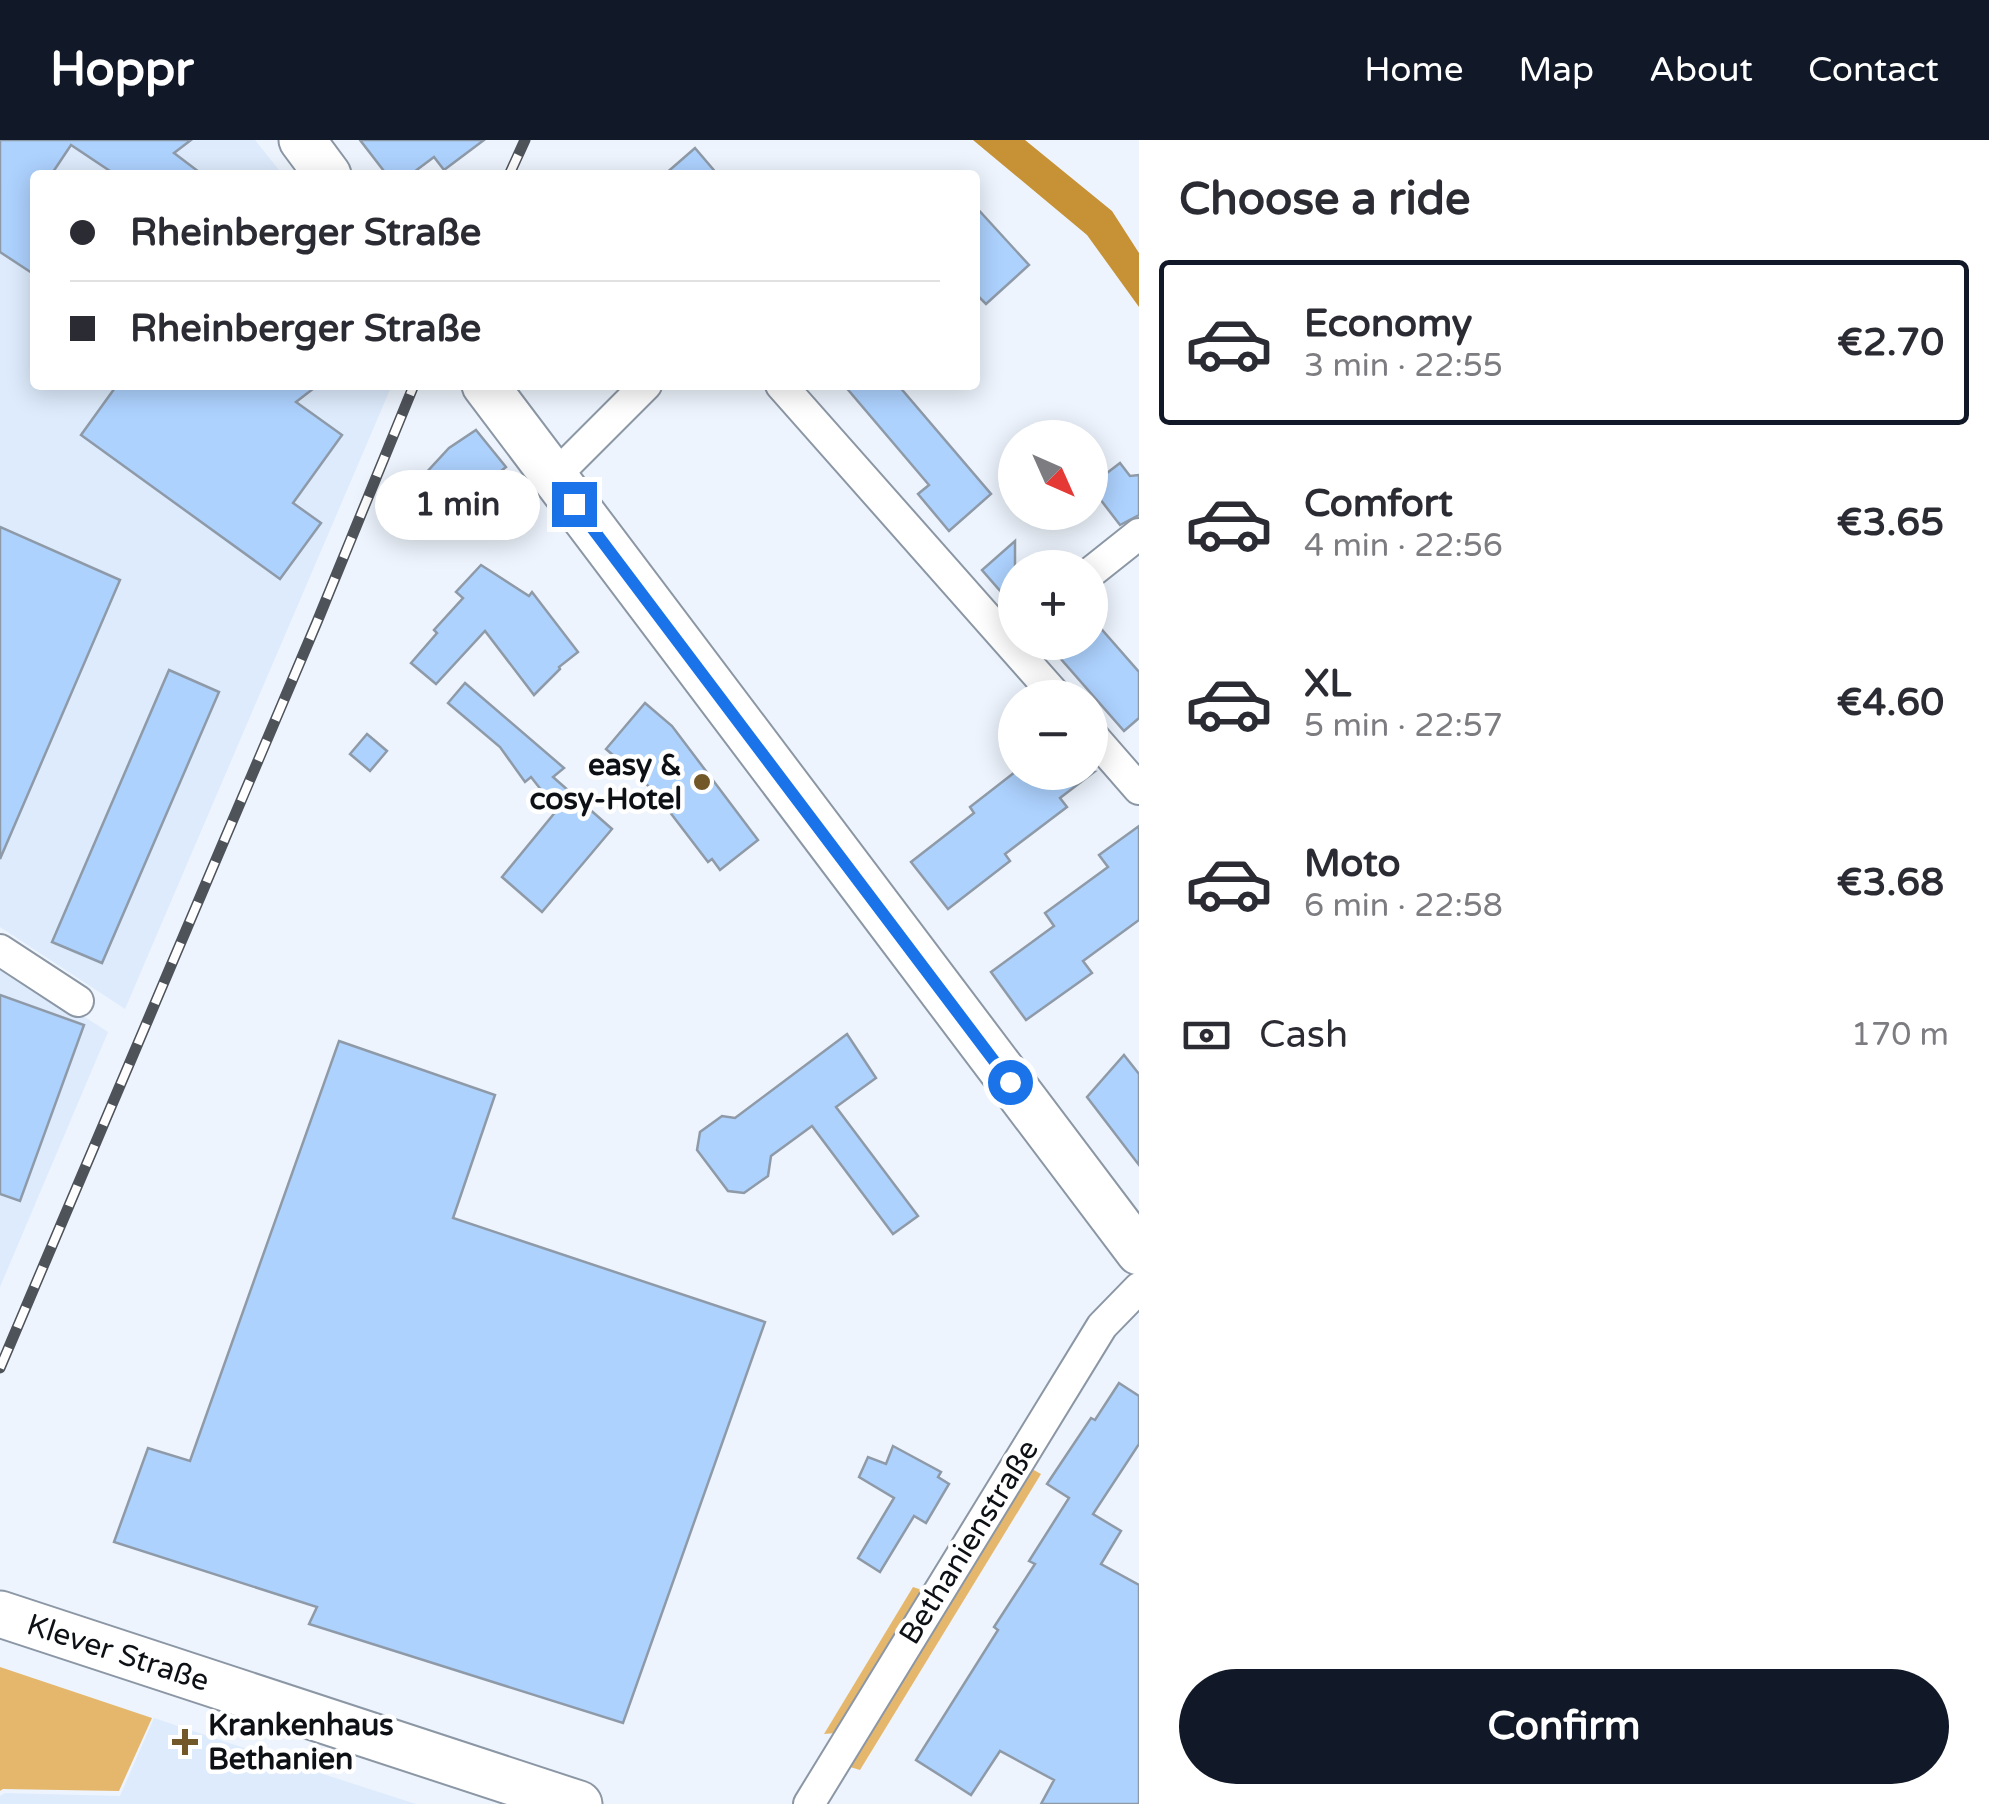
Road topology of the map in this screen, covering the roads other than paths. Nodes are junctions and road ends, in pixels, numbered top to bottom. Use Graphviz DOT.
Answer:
graph roads {
  1 [pos="302,140"];
  2 [pos="324,170"];
  3 [pos="489,390"];
  4 [pos="641,390"];
  5 [pos="786,390"];
  6 [pos="554,477"];
  7 [pos="1139,534"];
  8 [pos="1108,559"];
  9 [pos="998,622"];
  10 [pos="1029,660"];
  11 [pos="1044,680"];
  12 [pos="1108,754"];
  13 [pos="1139,789"];
  14 [pos="0,950"];
  15 [pos="78,1001"];
  16 [pos="1139,1252"];
  17 [pos="1139,1288"];
  18 [pos="0,1614"];
  19 [pos="579,1804"];
  20 [pos="808,1804"];
  1 -- 2 [label="main road"];
  3 -- 6 [label="main road"];
  4 -- 6 [label="street"];
  5 -- 9 [label="street"];
  6 -- 16 [label="main road"];
  7 -- 8 [label="street"];
  10 -- 11 [label="street"];
  12 -- 13 [label="street"];
  14 -- 15 [label="street"];
  17 -- 20 [label="street, Bethanienstraße"];
  18 -- 19 [label="main road, Klever Straße"];
}
